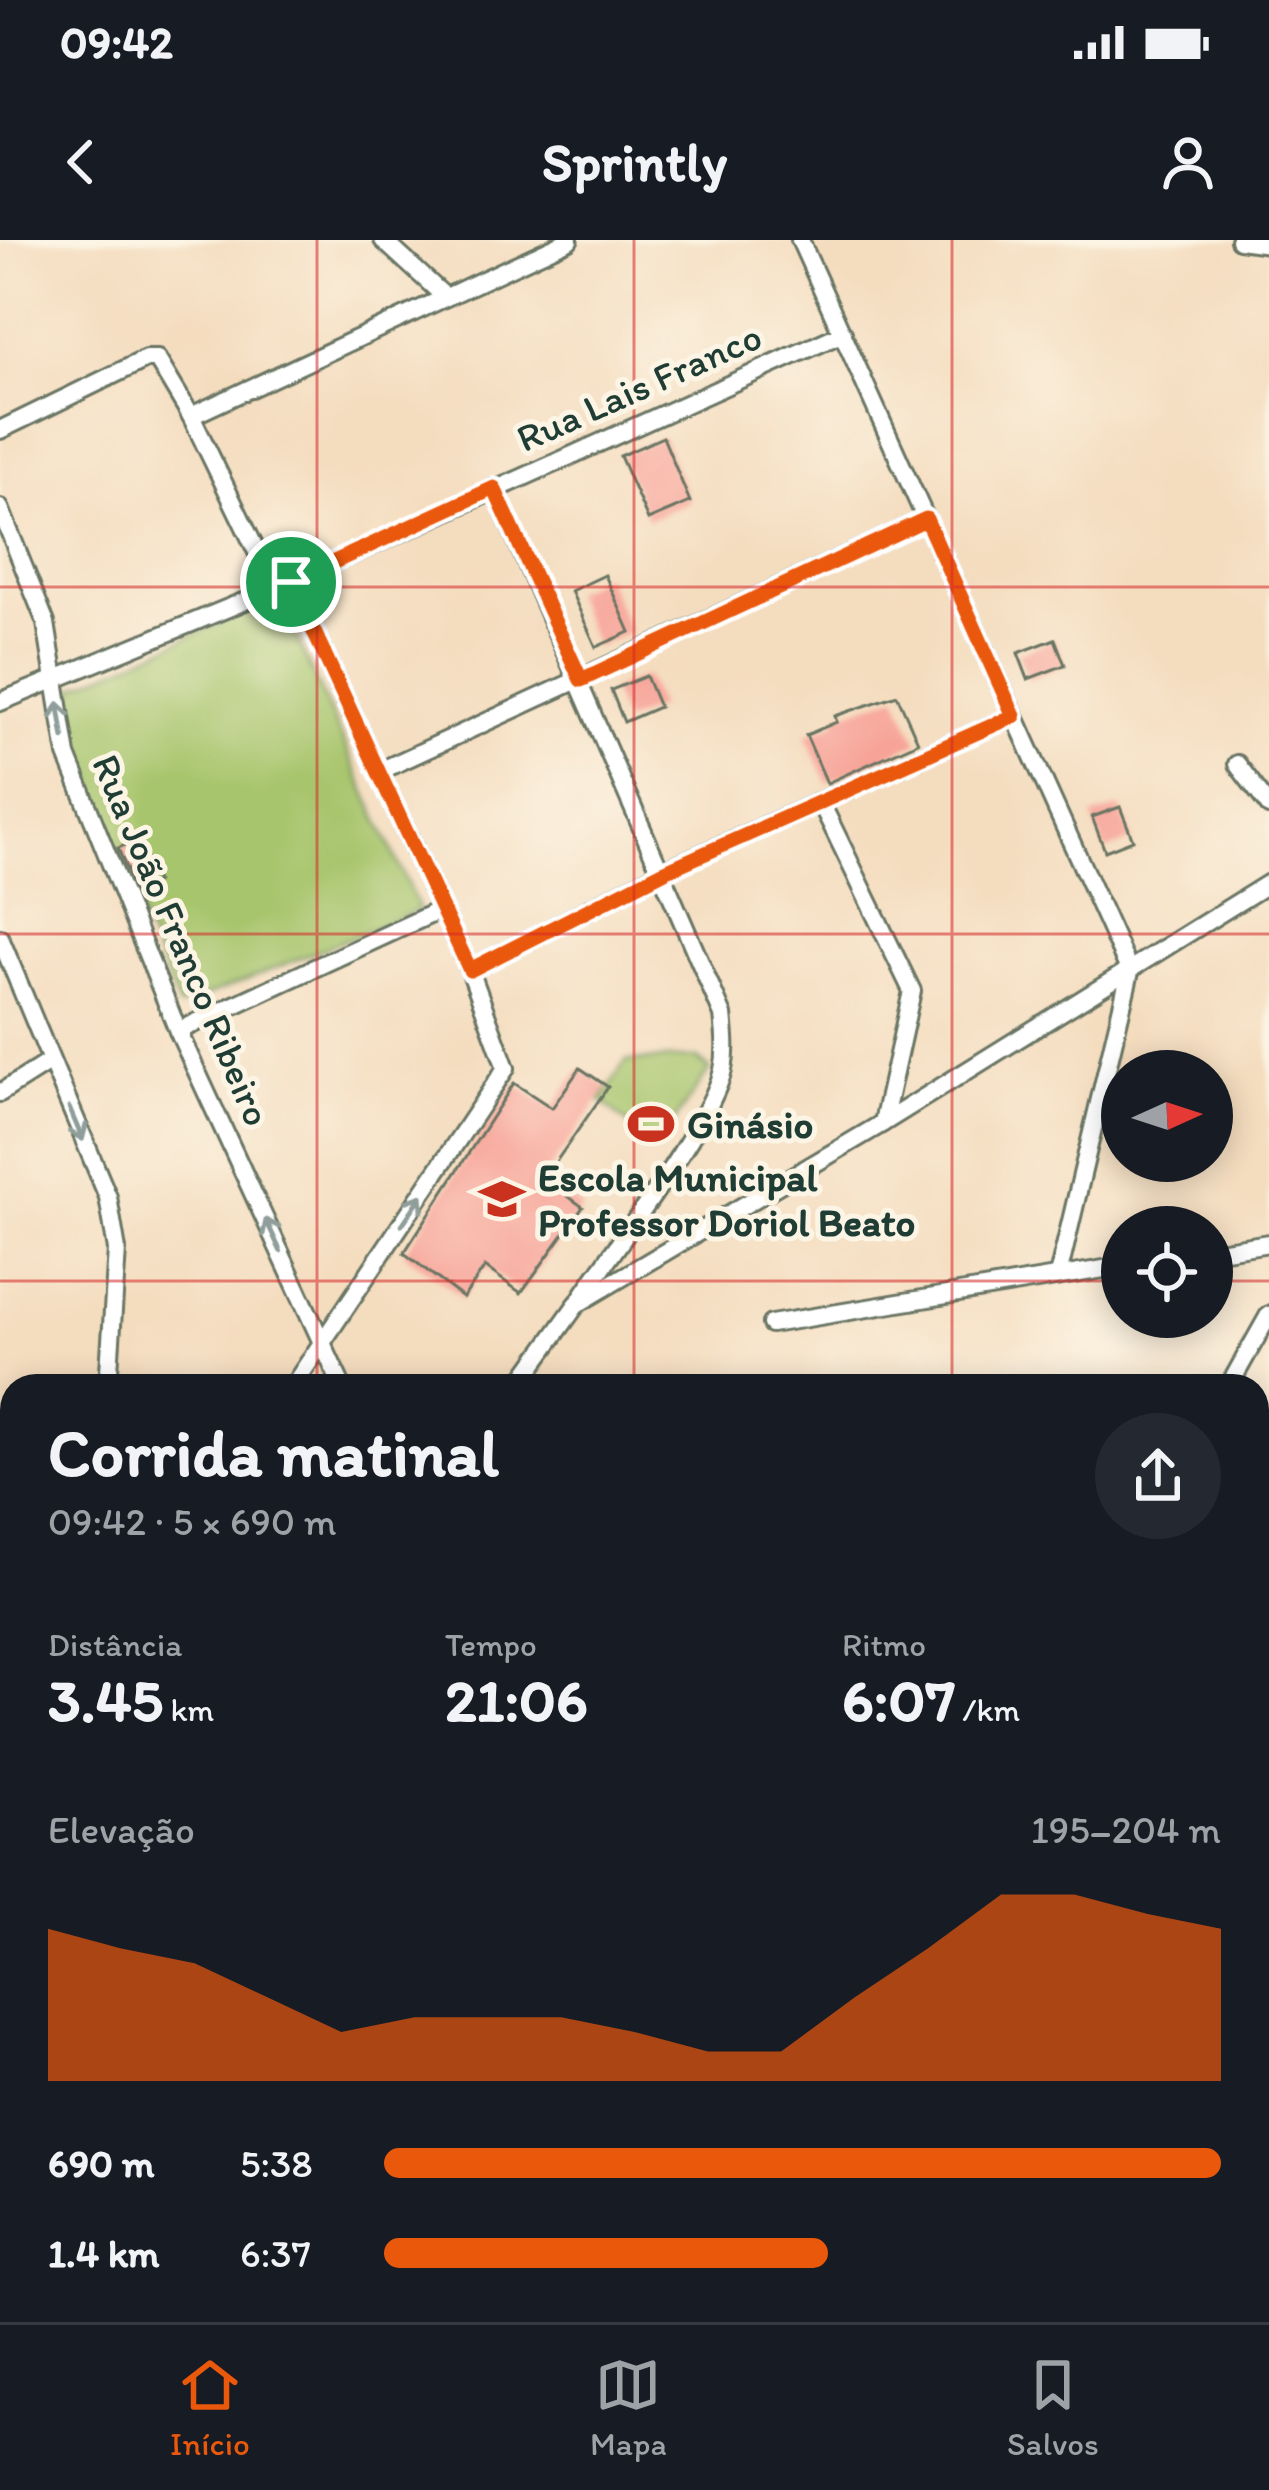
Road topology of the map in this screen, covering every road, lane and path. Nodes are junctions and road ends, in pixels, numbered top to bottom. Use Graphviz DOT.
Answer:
graph roads {
  1 [pos="382,240"];
  2 [pos="569,240"];
  3 [pos="800,240"];
  4 [pos="1239,240"];
  5 [pos="1269,244"];
  6 [pos="443,295"];
  7 [pos="843,333"];
  8 [pos="191,416"];
  9 [pos="0,430"];
  10 [pos="494,488"];
  11 [pos="0,508"];
  12 [pos="926,519"];
  13 [pos="283,585"];
  14 [pos="581,680"];
  15 [pos="56,681"];
  16 [pos="0,702"];
  17 [pos="1014,716"];
  18 [pos="1237,764"];
  19 [pos="380,771"];
  20 [pos="820,803"];
  21 [pos="1269,806"];
  22 [pos="663,872"];
  23 [pos="1269,883"];
  24 [pos="440,910"];
  25 [pos="0,938"];
  26 [pos="470,970"];
  27 [pos="1130,971"];
  28 [pos="178,1031"];
  29 [pos="49,1062"];
  30 [pos="0,1093"];
  31 [pos="883,1123"];
  32 [pos="1269,1243"];
  33 [pos="1233,1249"];
  34 [pos="1101,1269"];
  35 [pos="1058,1276"];
  36 [pos="577,1304"];
  37 [pos="1269,1316"];
  38 [pos="771,1324"];
  39 [pos="323,1341"];
  40 [pos="109,1374"];
  41 [pos="301,1374"];
  42 [pos="337,1374"];
  43 [pos="527,1374"];
  44 [pos="1235,1374"];
  1 -- 6 [label="street"];
  2 -- 6 [label="street"];
  3 -- 7 [label="street"];
  4 -- 5 [label="street"];
  6 -- 8 [label="street"];
  7 -- 10 [label="street, Rua Lais Franco"];
  7 -- 12 [label="street"];
  8 -- 9 [label="street"];
  8 -- 13 [label="street"];
  10 -- 13 [label="street, Rua Lais Franco"];
  10 -- 14 [label="street"];
  11 -- 15 [label="street, Rua João Franco Ribeiro"];
  12 -- 14 [label="street"];
  12 -- 17 [label="street"];
  13 -- 15 [label="street, Rua Lais Franco"];
  13 -- 19 [label="street"];
  14 -- 19 [label="street"];
  14 -- 22 [label="street"];
  15 -- 16 [label="street, Rua Lais Franco"];
  28 -- 15 [label="street, Rua João Franco Ribeiro, one-way"];
  17 -- 20 [label="street"];
  17 -- 27 [label="street"];
  18 -- 21 [label="street"];
  19 -- 24 [label="street"];
  20 -- 22 [label="street"];
  20 -- 31 [label="street"];
  22 -- 26 [label="street"];
  22 -- 36 [label="street"];
  23 -- 27 [label="street"];
  24 -- 26 [label="street"];
  24 -- 28 [label="street"];
  25 -- 29 [label="street"];
  39 -- 26 [label="street, one-way"];
  27 -- 31 [label="street"];
  27 -- 35 [label="street"];
  39 -- 28 [label="street, Rua João Franco Ribeiro, one-way"];
  29 -- 30 [label="street"];
  29 -- 40 [label="street, one-way"];
  31 -- 36 [label="street"];
  32 -- 33 [label="street"];
  34 -- 35 [label="street"];
  35 -- 38 [label="street"];
  36 -- 43 [label="street"];
  37 -- 44 [label="street"];
  39 -- 41 [label="street"];
  39 -- 42 [label="street, Rua João Franco Ribeiro"];
}
